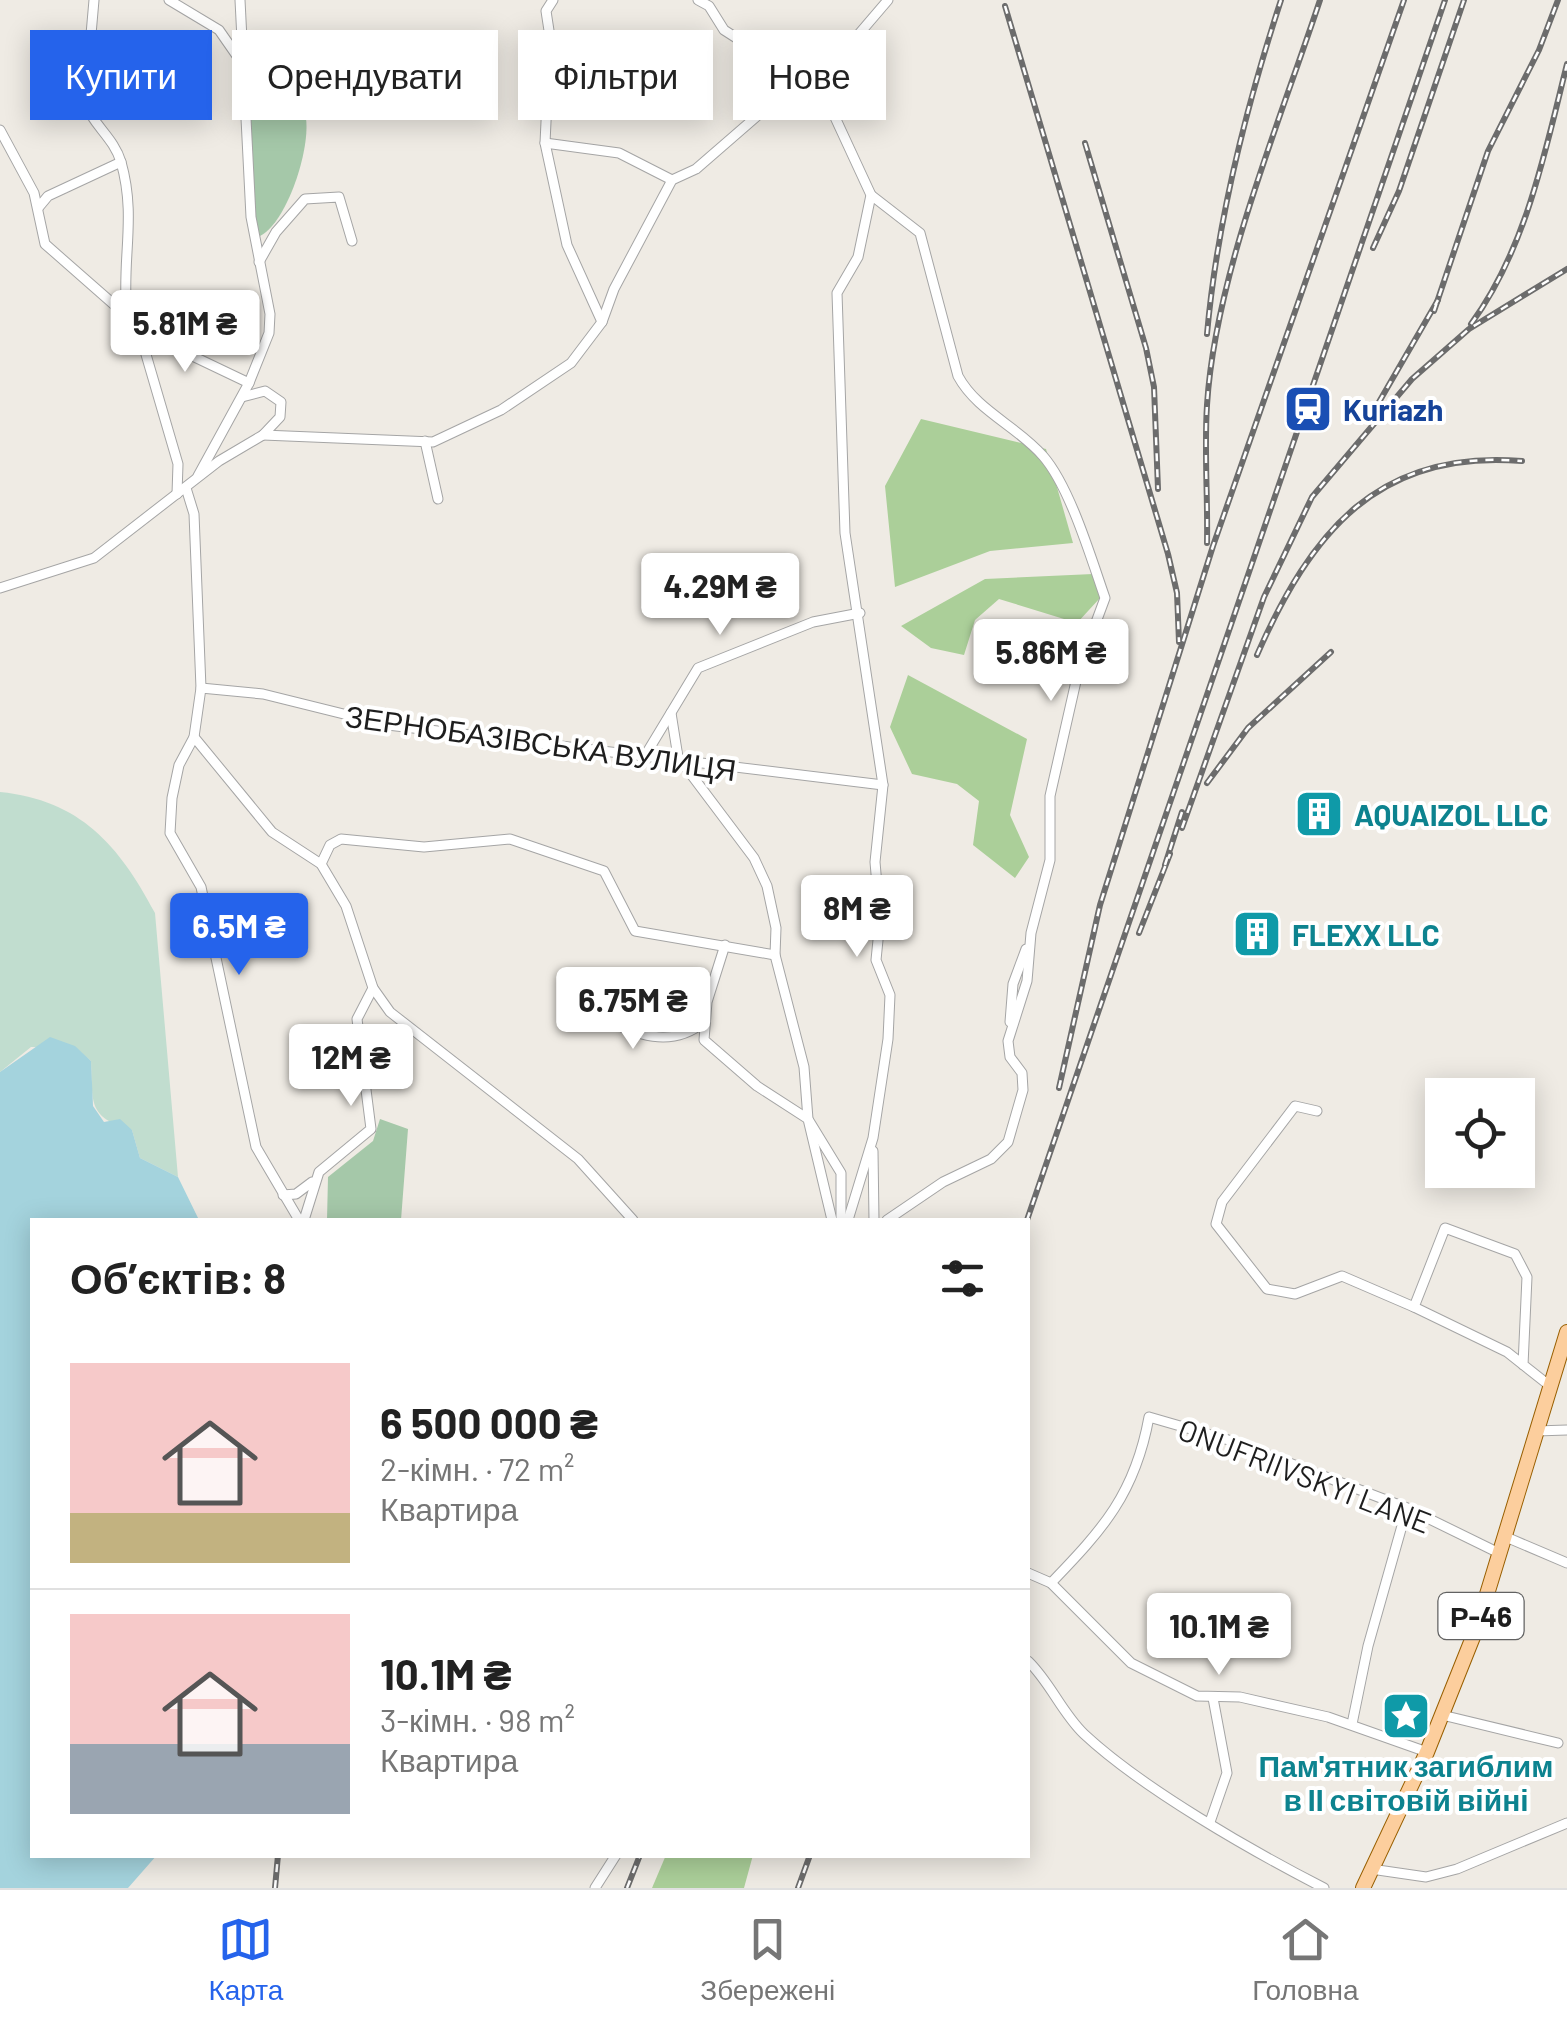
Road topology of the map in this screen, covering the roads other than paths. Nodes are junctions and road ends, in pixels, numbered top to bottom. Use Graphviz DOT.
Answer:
graph roads {
  1 [pos="94,0"];
  2 [pos="169,0"];
  3 [pos="240,0"];
  4 [pos="552,0"];
  5 [pos="698,0"];
  6 [pos="888,0"];
  7 [pos="242,30"];
  8 [pos="862,30"];
  9 [pos="733,36"];
  10 [pos="232,50"];
  11 [pos="247,120"];
  12 [pos="752,120"];
  13 [pos="836,120"];
  14 [pos="0,130"];
  15 [pos="545,143"];
  16 [pos="121,162"];
  17 [pos="672,180"];
  18 [pos="871,195"];
  19 [pos="38,208"];
  20 [pos="352,241"];
  21 [pos="259,262"];
  22 [pos="128,316"];
  23 [pos="602,322"];
  24 [pos="138,330"];
  25 [pos="250,383"];
  26 [pos="242,397"];
  27 [pos="264,436"];
  28 [pos="425,441"];
  29 [pos="198,476"];
  30 [pos="181,491"];
  31 [pos="438,499"];
  32 [pos="0,588"];
  33 [pos="860,612"];
  34 [pos="201,688"];
  35 [pos="671,713"];
  36 [pos="194,737"];
  37 [pos="646,754"];
  38 [pos="678,758"];
  39 [pos="882,785"];
  40 [pos="321,864"];
  41 [pos="725,945"];
  42 [pos="775,955"];
  43 [pos="373,988"];
  44 [pos="576,999"];
  45 [pos="704,1022"];
  46 [pos="1317,1111"];
  47 [pos="808,1119"];
  48 [pos="872,1138"];
  49 [pos="313,1182"];
  50 [pos="283,1195"];
  51 [pos="300,1218"];
  52 [pos="303,1218"];
  53 [pos="631,1218"];
  54 [pos="832,1218"];
  55 [pos="844,1218"];
  56 [pos="845,1218"];
  57 [pos="874,1218"];
  58 [pos="890,1218"];
  59 [pos="1414,1307"];
  60 [pos="1566,1340"];
  61 [pos="1523,1365"];
  62 [pos="1550,1386"];
  63 [pos="1567,1430"];
  64 [pos="1536,1431"];
  65 [pos="1407,1508"];
  66 [pos="1506,1536"];
  67 [pos="1501,1554"];
  68 [pos="1567,1563"];
  69 [pos="1030,1574"];
  70 [pos="1050,1583"];
  71 [pos="1030,1664"];
  72 [pos="1213,1698"];
  73 [pos="1442,1715"];
  74 [pos="1352,1724"];
  75 [pos="1558,1743"];
  76 [pos="1427,1752"];
  77 [pos="1210,1822"];
  78 [pos="1567,1824"];
  79 [pos="614,1858"];
  80 [pos="1372,1869"];
  81 [pos="596,1888"];
  82 [pos="1324,1888"];
  83 [pos="1363,1888"];
  1 -- 16 [label="street"];
  2 -- 10 [label="street"];
  3 -- 7 [label="street"];
  4 -- 15 [label="street"];
  5 -- 9 [label="street"];
  6 -- 8 [label="street"];
  11 -- 21 [label="street"];
  12 -- 17 [label="street"];
  13 -- 18 [label="street"];
  14 -- 19 [label="street"];
  15 -- 17 [label="street"];
  15 -- 23 [label="street"];
  16 -- 19 [label="street"];
  16 -- 22 [label="street"];
  17 -- 23 [label="street"];
  18 -- 33 [label="street"];
  18 -- 58 [label="street"];
  19 -- 22 [label="street"];
  20 -- 21 [label="street"];
  21 -- 25 [label="street"];
  22 -- 24 [label="street"];
  23 -- 28 [label="street"];
  24 -- 25 [label="street"];
  24 -- 30 [label="street"];
  25 -- 26 [label="street"];
  26 -- 27 [label="street"];
  26 -- 29 [label="street"];
  27 -- 28 [label="street"];
  27 -- 29 [label="street"];
  28 -- 31 [label="street"];
  29 -- 30 [label="street"];
  30 -- 32 [label="street"];
  30 -- 34 [label="street"];
  33 -- 35 [label="street"];
  33 -- 39 [label="street"];
  34 -- 36 [label="street"];
  34 -- 37 [label="street, ЗЕРНОБАЗІВСЬКА ВУЛИЦЯ"];
  35 -- 37 [label="street"];
  35 -- 38 [label="street"];
  36 -- 40 [label="street"];
  36 -- 50 [label="street"];
  37 -- 38 [label="street, ЗЕРНОБАЗІВСЬКА ВУЛИЦЯ"];
  38 -- 39 [label="street, ЗЕРНОБАЗІВСЬКА ВУЛИЦЯ"];
  38 -- 42 [label="street"];
  39 -- 48 [label="street"];
  40 -- 41 [label="street"];
  40 -- 43 [label="street"];
  41 -- 42 [label="street"];
  41 -- 45 [label="street"];
  42 -- 47 [label="street"];
  43 -- 49 [label="street"];
  43 -- 53 [label="street"];
  44 -- 45 [label="street"];
  45 -- 47 [label="street"];
  46 -- 59 [label="street"];
  47 -- 54 [label="street"];
  47 -- 55 [label="street"];
  48 -- 56 [label="street"];
  48 -- 57 [label="street"];
  49 -- 50 [label="street"];
  49 -- 52 [label="street"];
  50 -- 51 [label="street"];
  59 -- 61 [label="street"];
  59 -- 61 [label="street"];
  60 -- 62 [label="main road, Р-46"];
  61 -- 62 [label="street"];
  62 -- 64 [label="main road, Р-46"];
  63 -- 64 [label="street"];
  64 -- 66 [label="main road, Р-46"];
  65 -- 67 [label="street, ONUFRIIVSKYI LANE"];
  65 -- 70 [label="street, ONUFRIIVSKYI LANE"];
  65 -- 74 [label="street"];
  66 -- 67 [label="main road, Р-46"];
  66 -- 68 [label="street"];
  67 -- 73 [label="main road, Р-46"];
  69 -- 70 [label="street"];
  70 -- 72 [label="street"];
  71 -- 77 [label="street"];
  72 -- 74 [label="street"];
  72 -- 77 [label="street"];
  73 -- 75 [label="street"];
  73 -- 76 [label="main road, Р-46"];
  74 -- 76 [label="street"];
  76 -- 80 [label="main road, Р-46"];
  77 -- 82 [label="street"];
  78 -- 80 [label="street"];
  79 -- 81 [label="street"];
  80 -- 83 [label="main road, Р-46"];
}
